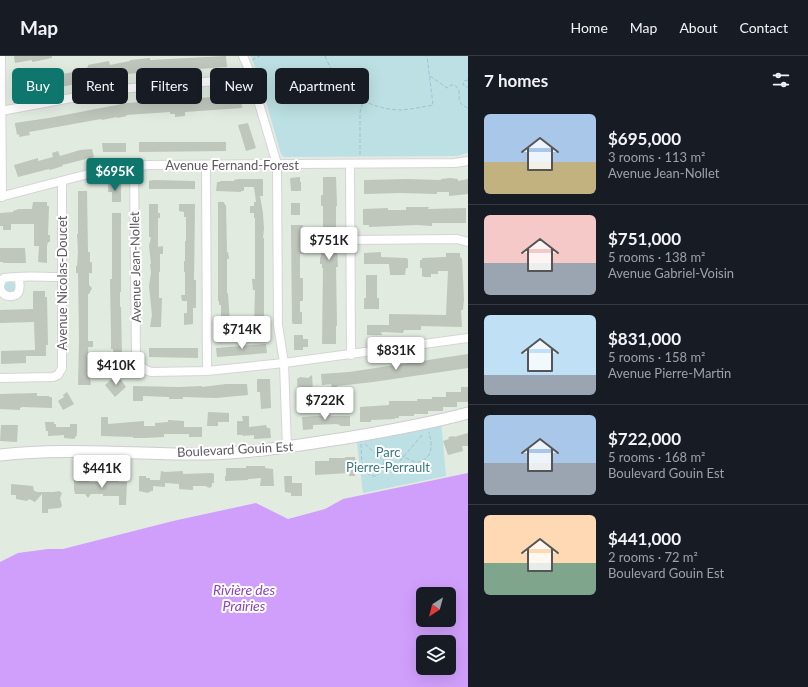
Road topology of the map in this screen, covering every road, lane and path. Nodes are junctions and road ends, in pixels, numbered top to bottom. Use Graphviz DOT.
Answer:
graph roads {
  1 [pos="1,56"];
  2 [pos="260,56"];
  3 [pos="325,56"];
  4 [pos="427,56"];
  5 [pos="245,59"];
  6 [pos="331,68"];
  7 [pos="429,76"];
  8 [pos="468,80"];
  9 [pos="210,82"];
  10 [pos="468,87"];
  11 [pos="369,102"];
  12 [pos="260,104"];
  13 [pos="362,104"];
  14 [pos="468,108"];
  15 [pos="1,111"];
  16 [pos="468,161"];
  17 [pos="277,164"];
  18 [pos="350,164"];
  19 [pos="360,164"];
  20 [pos="206,165"];
  21 [pos="134,166"];
  22 [pos="62,181"];
  23 [pos="1,197"];
  24 [pos="351,240"];
  25 [pos="468,242"];
  26 [pos="19,277"];
  27 [pos="62,277"];
  28 [pos="468,338"];
  29 [pos="351,355"];
  30 [pos="284,363"];
  31 [pos="207,371"];
  32 [pos="0,378"];
  33 [pos="468,413"];
  34 [pos="433,422"];
  35 [pos="424,433"];
  36 [pos="287,448"];
  37 [pos="0,455"];
  38 [pos="404,456"];
  39 [pos="384,461"];
  1 -- 15 [label="street"];
  2 -- 5 [label="path"];
  3 -- 6 [label="path"];
  4 -- 7 [label="path"];
  7 -- 11 [label="path"];
  7 -- 14 [label="path"];
  8 -- 10 [label="path"];
  9 -- 15 [label="street"];
  12 -- 17 [label="street"];
  13 -- 19 [label="path"];
  15 -- 23 [label="street"];
  16 -- 19 [label="street, Avenue Fernand-Forest"];
  17 -- 18 [label="street, Avenue Fernand-Forest"];
  17 -- 20 [label="street, Avenue Fernand-Forest"];
  17 -- 30 [label="street"];
  18 -- 19 [label="street, Avenue Fernand-Forest"];
  18 -- 24 [label="street"];
  20 -- 21 [label="street, Avenue Fernand-Forest"];
  20 -- 31 [label="street"];
  21 -- 22 [label="street, Avenue Fernand-Forest"];
  21 -- 31 [label="street, Avenue Jean-Nollet"];
  22 -- 23 [label="street, Avenue Fernand-Forest"];
  22 -- 27 [label="street, Avenue Nicolas-Doucet"];
  24 -- 25 [label="street"];
  24 -- 29 [label="street"];
  26 -- 27 [label="street"];
  27 -- 32 [label="street, Avenue Nicolas-Doucet"];
  28 -- 29 [label="street"];
  29 -- 30 [label="street"];
  30 -- 31 [label="street"];
  30 -- 36 [label="street"];
  33 -- 34 [label="street, Boulevard Gouin Est"];
  34 -- 36 [label="street, Boulevard Gouin Est"];
  34 -- 38 [label="path"];
  35 -- 38 [label="path"];
  36 -- 37 [label="street, Boulevard Gouin Est"];
  38 -- 39 [label="path"];
  38 -- 39 [label="path"];
  39 -- 39 [label="path"];
}
